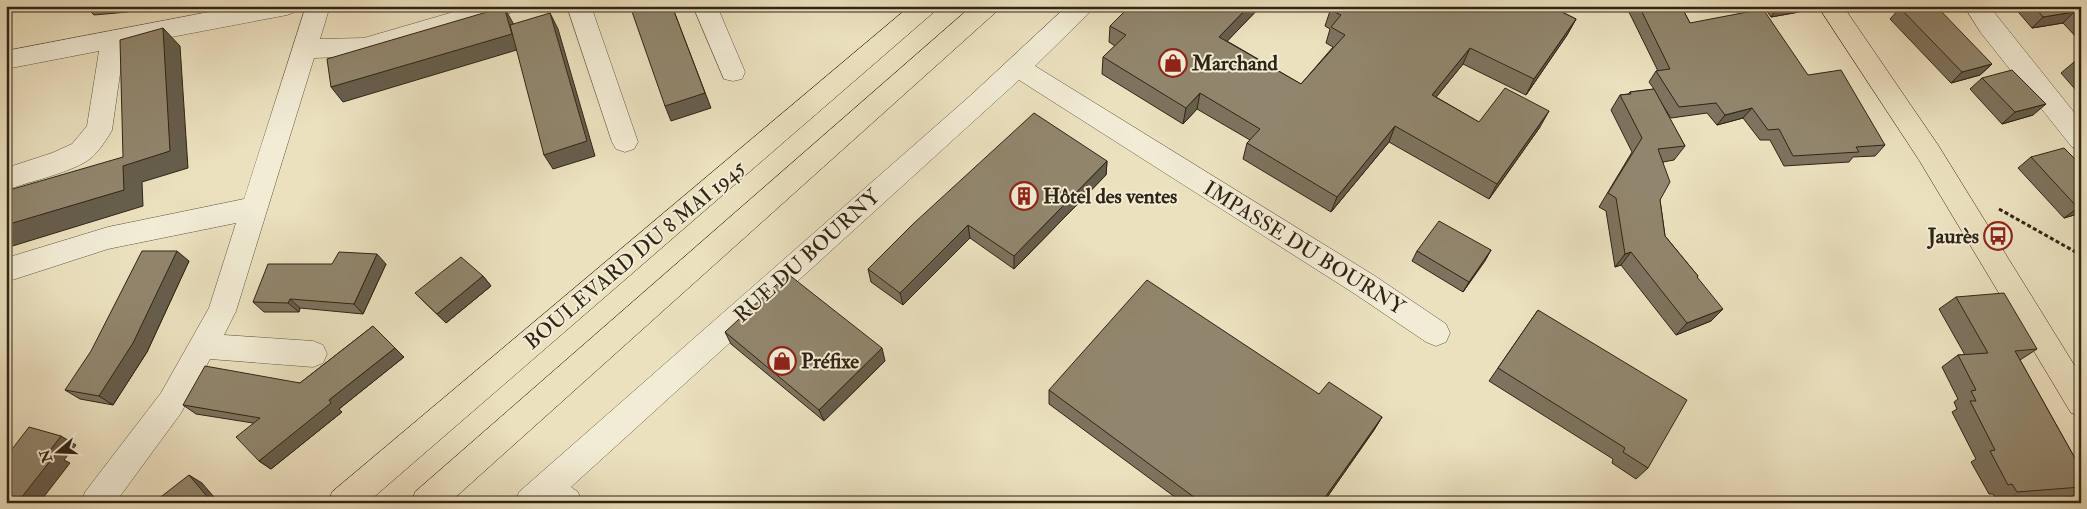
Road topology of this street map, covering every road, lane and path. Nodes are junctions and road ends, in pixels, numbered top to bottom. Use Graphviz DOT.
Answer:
graph roads {
  1 [pos="287,6"];
  2 [pos="318,6"];
  3 [pos="505,6"];
  4 [pos="580,6"];
  5 [pos="705,6"];
  6 [pos="926,6"];
  7 [pos="988,6"];
  8 [pos="1082,6"];
  9 [pos="1830,6"];
  10 [pos="1976,6"];
  11 [pos="114,39"];
  12 [pos="305,49"];
  13 [pos="6,60"];
  14 [pos="1019,68"];
  15 [pos="733,72"];
  16 [pos="2081,140"];
  17 [pos="626,142"];
  18 [pos="6,179"];
  19 [pos="1992,205"];
  20 [pos="255,208"];
  21 [pos="2081,255"];
  22 [pos="6,270"];
  23 [pos="1436,333"];
  24 [pos="204,346"];
  25 [pos="313,354"];
  26 [pos="2081,403"];
  27 [pos="548,497"];
  28 [pos="96,503"];
  29 [pos="343,503"];
  30 [pos="426,503"];
  1 -- 11 [label="street"];
  2 -- 12 [label="street"];
  3 -- 12 [label="street"];
  4 -- 17 [label="street"];
  5 -- 15 [label="street"];
  6 -- 29 [label="main road, BOULEVARD DU 8 MAI 1945"];
  7 -- 30 [label="main road, BOULEVARD DU 8 MAI 1945"];
  8 -- 14 [label="street, RUE DU BOURNY"];
  9 -- 26 [label="main road"];
  10 -- 16 [label="street"];
  11 -- 13 [label="street"];
  11 -- 18 [label="street"];
  12 -- 20 [label="street"];
  14 -- 23 [label="street, IMPASSE DU BOURNY"];
  14 -- 27 [label="street, RUE DU BOURNY"];
  19 -- 21 [label="path"];
  20 -- 22 [label="street"];
  20 -- 24 [label="street"];
  24 -- 25 [label="street"];
  24 -- 28 [label="street"];
}
